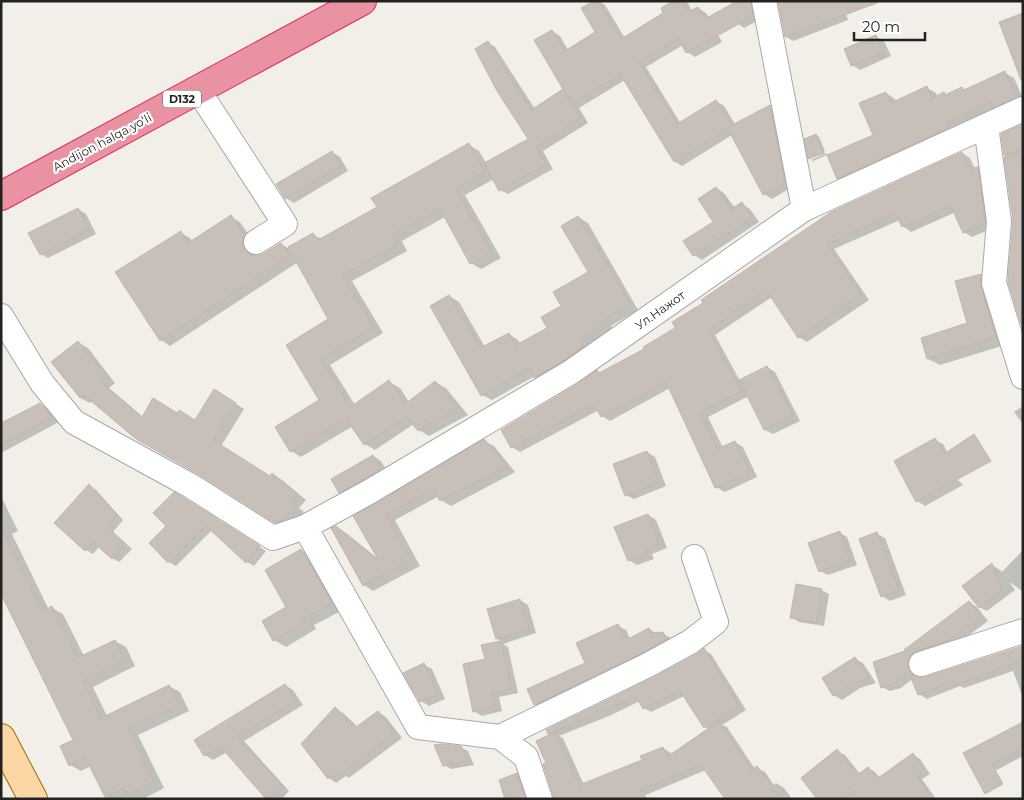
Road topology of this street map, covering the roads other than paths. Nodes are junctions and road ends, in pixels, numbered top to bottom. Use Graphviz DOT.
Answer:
graph roads {
  1 [pos="362,1"];
  2 [pos="764,1"];
  3 [pos="198,90"];
  4 [pos="1023,109"];
  5 [pos="986,126"];
  6 [pos="1,196"];
  7 [pos="804,209"];
  8 [pos="256,242"];
  9 [pos="1,316"];
  10 [pos="1023,377"];
  11 [pos="305,527"];
  12 [pos="694,557"];
  13 [pos="1023,631"];
  14 [pos="921,664"];
  15 [pos="1,738"];
  16 [pos="500,738"];
  17 [pos="33,799"];
  18 [pos="540,799"];
  1 -- 3 [label="highway, Andijon halqa yo‘li / D132"];
  2 -- 7 [label="street"];
  3 -- 6 [label="highway, Andijon halqa yo‘li / D132"];
  3 -- 8 [label="street"];
  4 -- 5 [label="street, Ул.Нажот"];
  5 -- 7 [label="street, Ул.Нажот"];
  5 -- 10 [label="street"];
  7 -- 11 [label="street, Ул.Нажот"];
  9 -- 11 [label="street, Ул.Нажот"];
  11 -- 16 [label="street"];
  12 -- 16 [label="street"];
  13 -- 14 [label="street"];
  15 -- 17 [label="main road"];
  16 -- 18 [label="street"];
}
